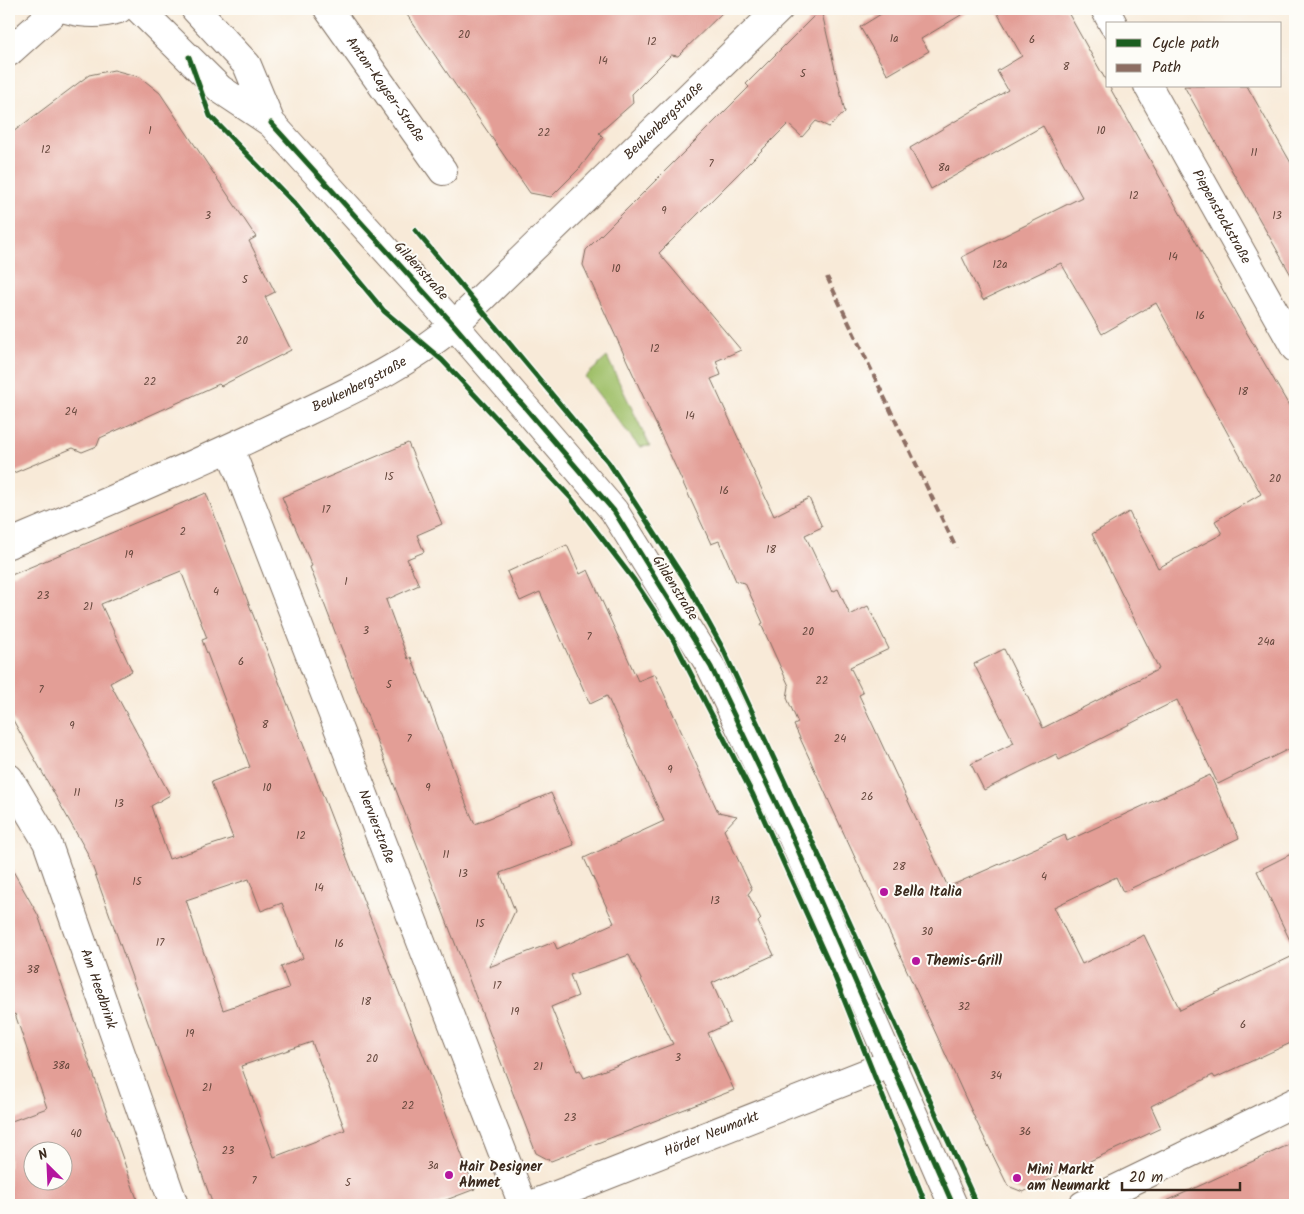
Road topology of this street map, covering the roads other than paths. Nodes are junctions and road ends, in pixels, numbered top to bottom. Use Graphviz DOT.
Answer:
graph roads {
  1 [pos="57,9"];
  2 [pos="66,9"];
  3 [pos="119,9"];
  4 [pos="139,9"];
  5 [pos="195,9"];
  6 [pos="328,9"];
  7 [pos="779,9"];
  8 [pos="1105,9"];
  9 [pos="1112,22"];
  10 [pos="9,52"];
  11 [pos="1149,88"];
  12 [pos="271,123"];
  13 [pos="443,171"];
  14 [pos="454,325"];
  15 [pos="1295,348"];
  16 [pos="230,449"];
  17 [pos="9,544"];
  18 [pos="9,778"];
  19 [pos="892,1062"];
  20 [pos="1295,1102"];
  21 [pos="174,1205"];
  22 [pos="523,1205"];
  23 [pos="530,1205"];
  24 [pos="953,1205"];
  25 [pos="1083,1205"];
  1 -- 10 [label="street"];
  2 -- 3 [label="street"];
  4 -- 12 [label="street, Gildenstraße"];
  5 -- 12 [label="street, Gildenstraße"];
  6 -- 13 [label="street, Anton-Kayser-Straße"];
  7 -- 14 [label="street, Beukenbergstraße"];
  8 -- 9 [label="street"];
  11 -- 15 [label="street, Piepenstockstraße"];
  12 -- 14 [label="street, Gildenstraße"];
  14 -- 16 [label="street, Beukenbergstraße"];
  14 -- 19 [label="street, Gildenstraße"];
  16 -- 17 [label="street, Beukenbergstraße"];
  16 -- 22 [label="street, Nervierstraße"];
  18 -- 21 [label="street, Am Heedbrink"];
  19 -- 23 [label="street, Hörder Neumarkt"];
  19 -- 24 [label="street, Gildenstraße"];
  20 -- 25 [label="street"];
}
